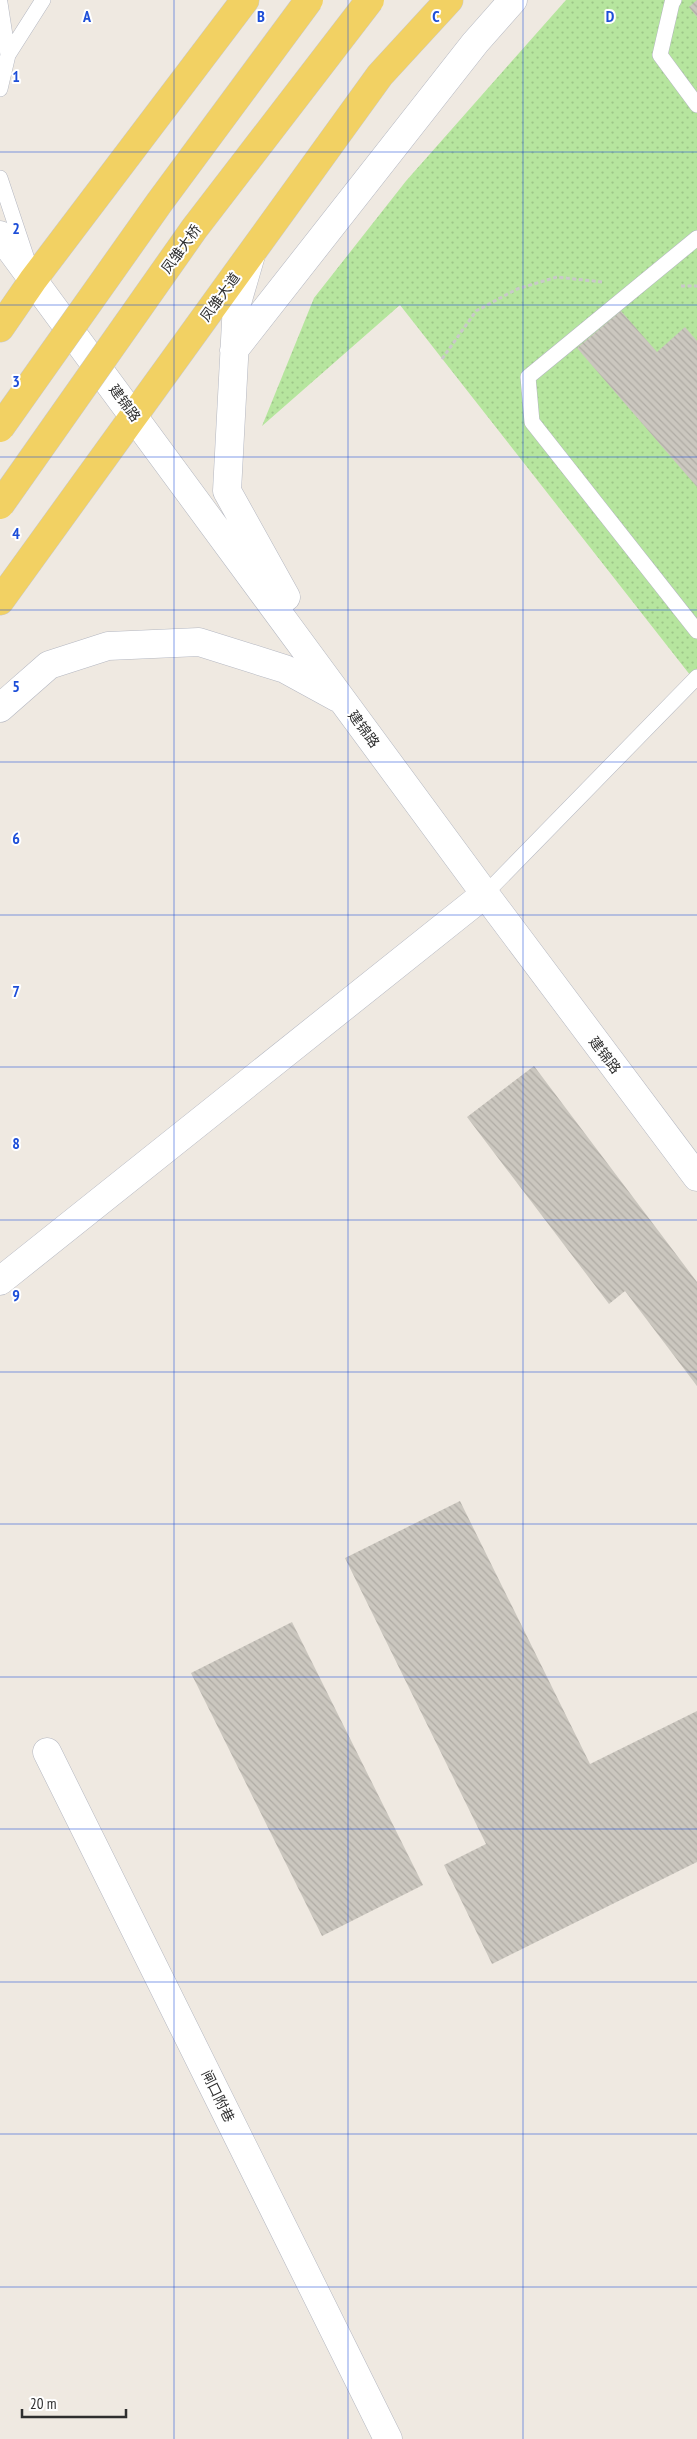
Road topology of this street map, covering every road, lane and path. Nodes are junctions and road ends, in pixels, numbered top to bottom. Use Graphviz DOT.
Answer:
graph roads {
  1 [pos="43,0"];
  2 [pos="245,0"];
  3 [pos="309,0"];
  4 [pos="370,0"];
  5 [pos="449,0"];
  6 [pos="513,0"];
  7 [pos="674,0"];
  8 [pos="0,3"];
  9 [pos="8,55"];
  10 [pos="0,89"];
  11 [pos="697,105"];
  12 [pos="0,178"];
  13 [pos="0,235"];
  14 [pos="697,238"];
  15 [pos="252,253"];
  16 [pos="0,255"];
  17 [pos="33,280"];
  18 [pos="639,286"];
  19 [pos="697,286"];
  20 [pos="0,328"];
  21 [pos="234,350"];
  22 [pos="442,358"];
  23 [pos="134,416"];
  24 [pos="0,428"];
  25 [pos="0,505"];
  26 [pos="0,601"];
  27 [pos="697,631"];
  28 [pos="696,680"];
  29 [pos="344,701"];
  30 [pos="0,708"];
  31 [pos="485,894"];
  32 [pos="697,1177"];
  33 [pos="0,1282"];
  34 [pos="47,1752"];
  35 [pos="388,2439"];
  1 -- 9 [label="lane"];
  2 -- 17 [label="main road"];
  3 -- 24 [label="main road, bridge"];
  4 -- 25 [label="main road, 凤雏大桥, bridge"];
  5 -- 15 [label="main road, 凤雏大道"];
  6 -- 21 [label="street"];
  7 -- 11 [label="lane"];
  8 -- 9 [label="lane"];
  9 -- 10 [label="lane"];
  12 -- 17 [label="lane"];
  13 -- 17 [label="street, 建锦路"];
  14 -- 18 [label="lane"];
  15 -- 21 [label="street"];
  15 -- 23 [label="main road, 凤雏大道"];
  16 -- 17 [label="lane"];
  17 -- 20 [label="main road"];
  17 -- 23 [label="street, 建锦路"];
  18 -- 19 [label="path"];
  18 -- 22 [label="path"];
  18 -- 27 [label="lane"];
  21 -- 29 [label="street"];
  23 -- 26 [label="main road, 凤雏大道"];
  23 -- 29 [label="street, 建锦路"];
  28 -- 31 [label="lane"];
  29 -- 30 [label="street"];
  29 -- 31 [label="street, 建锦路"];
  31 -- 32 [label="street, 建锦路"];
  31 -- 33 [label="street"];
  34 -- 35 [label="street, 闸口附巷"];
}
